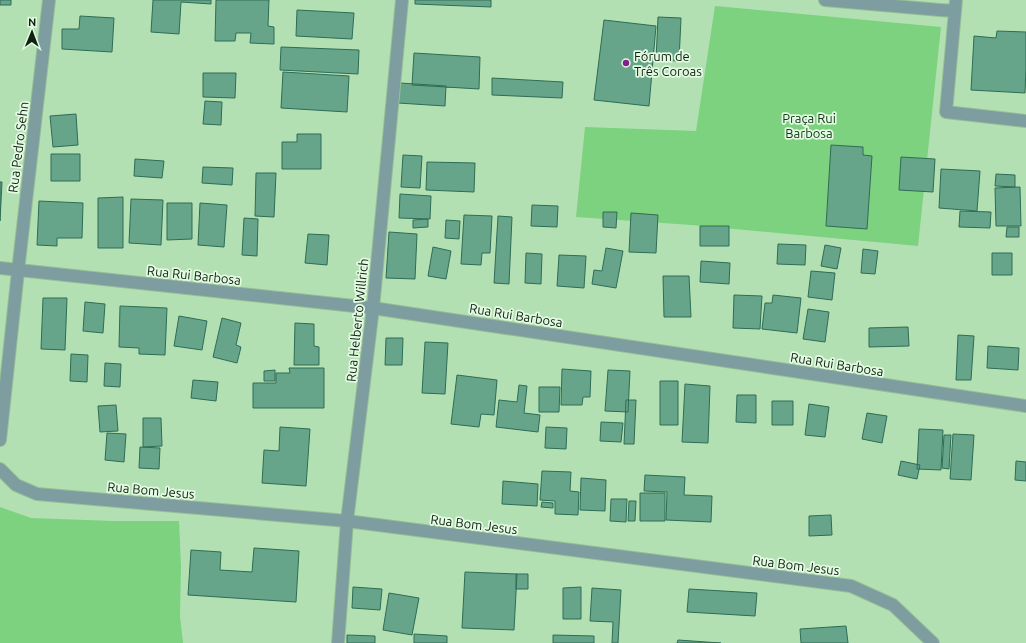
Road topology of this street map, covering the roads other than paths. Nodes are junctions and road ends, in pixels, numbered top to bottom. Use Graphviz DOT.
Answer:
graph roads {
  1 [pos="50,0"];
  2 [pos="402,0"];
  3 [pos="825,0"];
  4 [pos="956,5"];
  5 [pos="1026,121"];
  6 [pos="0,268"];
  7 [pos="18,271"];
  8 [pos="373,308"];
  9 [pos="1026,406"];
  10 [pos="0,440"];
  11 [pos="0,469"];
  12 [pos="347,521"];
  13 [pos="338,643"];
  14 [pos="934,643"];
  1 -- 7 [label="street, Rua Pedro Sehn"];
  2 -- 8 [label="street, Rua Helberto Willrich"];
  3 -- 4 [label="street"];
  4 -- 5 [label="street"];
  6 -- 7 [label="street, Rua Rui Barbosa"];
  7 -- 8 [label="street, Rua Rui Barbosa"];
  7 -- 10 [label="street, Rua Pedro Sehn"];
  8 -- 9 [label="street, Rua Rui Barbosa"];
  8 -- 12 [label="street, Rua Helberto Willrich"];
  11 -- 12 [label="street, Rua Bom Jesus"];
  12 -- 13 [label="street, Rua Helberto Willrich"];
  12 -- 14 [label="street, Rua Bom Jesus"];
}
